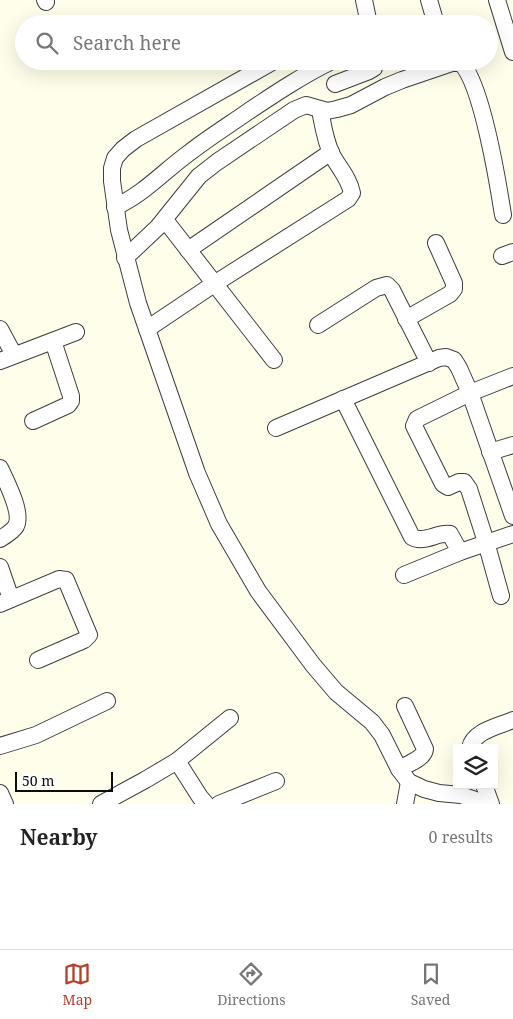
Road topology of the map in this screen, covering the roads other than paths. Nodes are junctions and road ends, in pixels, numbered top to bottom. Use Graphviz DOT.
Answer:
graph roads {
  1 [pos="364,0"];
  2 [pos="429,0"];
  3 [pos="497,0"];
  4 [pos="367,15"];
  5 [pos="433,15"];
  6 [pos="512,47"];
  7 [pos="258,70"];
  8 [pos="315,70"];
  9 [pos="371,70"];
  10 [pos="429,70"];
  11 [pos="466,70"];
  12 [pos="335,84"];
  13 [pos="320,110"];
  14 [pos="331,152"];
  15 [pos="115,207"];
  16 [pos="504,215"];
  17 [pos="165,220"];
  18 [pos="436,243"];
  19 [pos="188,250"];
  20 [pos="125,258"];
  21 [pos="214,284"];
  22 [pos="406,319"];
  23 [pos="318,325"];
  24 [pos="0,329"];
  25 [pos="147,329"];
  26 [pos="76,332"];
  27 [pos="53,341"];
  28 [pos="7,358"];
  29 [pos="274,360"];
  30 [pos="429,363"];
  31 [pos="513,376"];
  32 [pos="470,393"];
  33 [pos="343,399"];
  34 [pos="33,422"];
  35 [pos="276,428"];
  36 [pos="513,445"];
  37 [pos="490,452"];
  38 [pos="0,468"];
  39 [pos="513,516"];
  40 [pos="513,534"];
  41 [pos="0,539"];
  42 [pos="486,542"];
  43 [pos="460,552"];
  44 [pos="0,567"];
  45 [pos="404,575"];
  46 [pos="501,596"];
  47 [pos="6,601"];
  48 [pos="38,660"];
  49 [pos="107,701"];
  50 [pos="405,706"];
  51 [pos="230,718"];
  52 [pos="513,720"];
  53 [pos="471,744"];
  54 [pos="0,746"];
  55 [pos="177,761"];
  56 [pos="399,769"];
  57 [pos="276,781"];
  58 [pos="409,782"];
  59 [pos="485,789"];
  60 [pos="0,793"];
  61 [pos="103,803"];
  62 [pos="6,804"];
  63 [pos="206,804"];
  64 [pos="219,804"];
  65 [pos="405,804"];
  66 [pos="489,804"];
  1 -- 4 [label="street"];
  2 -- 5 [label="street"];
  3 -- 6 [label="street"];
  7 -- 15 [label="street"];
  8 -- 15 [label="street"];
  9 -- 12 [label="street"];
  10 -- 13 [label="street"];
  11 -- 16 [label="street"];
  13 -- 14 [label="street"];
  13 -- 17 [label="street"];
  14 -- 19 [label="street"];
  14 -- 21 [label="street"];
  15 -- 20 [label="street"];
  17 -- 19 [label="street"];
  17 -- 20 [label="street"];
  18 -- 22 [label="street"];
  19 -- 21 [label="street"];
  20 -- 25 [label="street"];
  21 -- 25 [label="street"];
  21 -- 29 [label="street"];
  22 -- 23 [label="street"];
  22 -- 30 [label="street"];
  24 -- 28 [label="street"];
  25 -- 56 [label="street"];
  26 -- 27 [label="street"];
  27 -- 28 [label="street"];
  27 -- 34 [label="street"];
  30 -- 32 [label="street"];
  30 -- 33 [label="street"];
  31 -- 32 [label="street"];
  32 -- 37 [label="street"];
  32 -- 42 [label="street"];
  33 -- 35 [label="street"];
  33 -- 43 [label="street"];
  36 -- 37 [label="street"];
  37 -- 39 [label="street"];
  38 -- 41 [label="street"];
  40 -- 42 [label="street"];
  42 -- 43 [label="street"];
  42 -- 46 [label="street"];
  43 -- 45 [label="street"];
  44 -- 47 [label="street"];
  47 -- 48 [label="street"];
  49 -- 54 [label="street"];
  50 -- 56 [label="street"];
  51 -- 55 [label="street"];
  52 -- 53 [label="street"];
  55 -- 61 [label="street"];
  55 -- 63 [label="street"];
  56 -- 58 [label="street"];
  57 -- 64 [label="street"];
  58 -- 65 [label="street"];
  58 -- 66 [label="street"];
  59 -- 66 [label="street"];
  60 -- 62 [label="street"];
}
